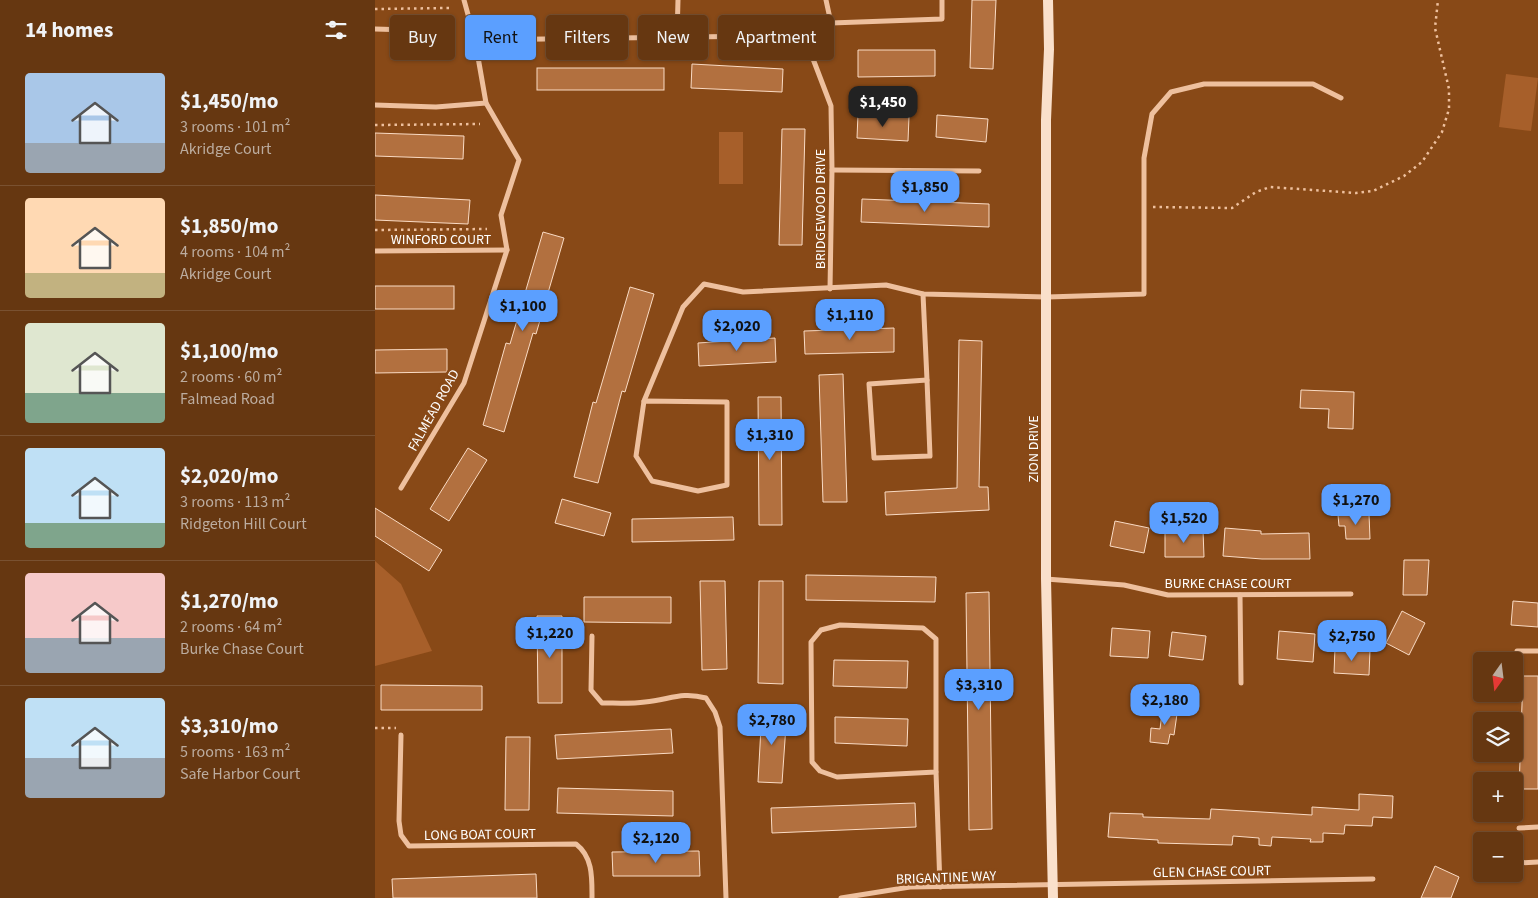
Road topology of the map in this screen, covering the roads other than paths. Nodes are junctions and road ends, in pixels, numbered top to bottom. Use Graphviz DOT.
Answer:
graph roads {
  1 [pos="464,0"];
  2 [pos="678,0"];
  3 [pos="827,0"];
  4 [pos="942,0"];
  5 [pos="1049,0"];
  6 [pos="468,15"];
  7 [pos="678,15"];
  8 [pos="830,15"];
  9 [pos="834,23"];
  10 [pos="375,29"];
  11 [pos="390,29"];
  12 [pos="638,38"];
  13 [pos="536,39"];
  14 [pos="478,60"];
  15 [pos="813,60"];
  16 [pos="1341,98"];
  17 [pos="486,103"];
  18 [pos="375,105"];
  19 [pos="832,170"];
  20 [pos="979,171"];
  21 [pos="507,250"];
  22 [pos="375,251"];
  23 [pos="830,289"];
  24 [pos="923,294"];
  25 [pos="1047,297"];
  26 [pos="927,380"];
  27 [pos="644,401"];
  28 [pos="401,488"];
  29 [pos="1046,579"];
  30 [pos="1351,594"];
  31 [pos="1240,595"];
  32 [pos="592,636"];
  33 [pos="1517,651"];
  34 [pos="1538,651"];
  35 [pos="1241,683"];
  36 [pos="401,735"];
  37 [pos="936,772"];
  38 [pos="1538,827"];
  39 [pos="1519,828"];
  40 [pos="1538,862"];
  41 [pos="1523,863"];
  42 [pos="1373,880"];
  43 [pos="1053,884"];
  44 [pos="940,887"];
  45 [pos="592,898"];
  46 [pos="726,898"];
  47 [pos="841,898"];
  48 [pos="1053,898"];
  1 -- 6 [label="street, FALMEAD ROAD"];
  2 -- 7 [label="street"];
  3 -- 8 [label="street"];
  4 -- 9 [label="street"];
  5 -- 25 [label="street, ZION DRIVE"];
  10 -- 11 [label="street"];
  12 -- 13 [label="street"];
  14 -- 17 [label="street, FALMEAD ROAD"];
  15 -- 19 [label="street, BRIDGEWOOD DRIVE"];
  16 -- 25 [label="street"];
  17 -- 18 [label="street"];
  17 -- 21 [label="street, FALMEAD ROAD"];
  19 -- 20 [label="street"];
  19 -- 23 [label="street, BRIDGEWOOD DRIVE"];
  21 -- 22 [label="street, WINFORD COURT"];
  21 -- 28 [label="street, FALMEAD ROAD"];
  23 -- 24 [label="street"];
  23 -- 27 [label="street"];
  24 -- 25 [label="street"];
  24 -- 26 [label="street"];
  25 -- 29 [label="street, ZION DRIVE"];
  26 -- 26 [label="street"];
  27 -- 27 [label="street"];
  29 -- 31 [label="street, BURKE CHASE COURT"];
  29 -- 43 [label="street, ZION DRIVE"];
  30 -- 31 [label="street, BURKE CHASE COURT"];
  31 -- 35 [label="street"];
  32 -- 46 [label="street"];
  33 -- 34 [label="street"];
  36 -- 45 [label="street, LONG BOAT COURT"];
  37 -- 37 [label="street"];
  37 -- 44 [label="street"];
  38 -- 39 [label="street"];
  40 -- 41 [label="street"];
  42 -- 43 [label="street, GLEN CHASE COURT"];
  43 -- 44 [label="street, BRIGANTINE WAY"];
  43 -- 48 [label="street, ZION DRIVE"];
  44 -- 47 [label="street, BRIGANTINE WAY"];
}
